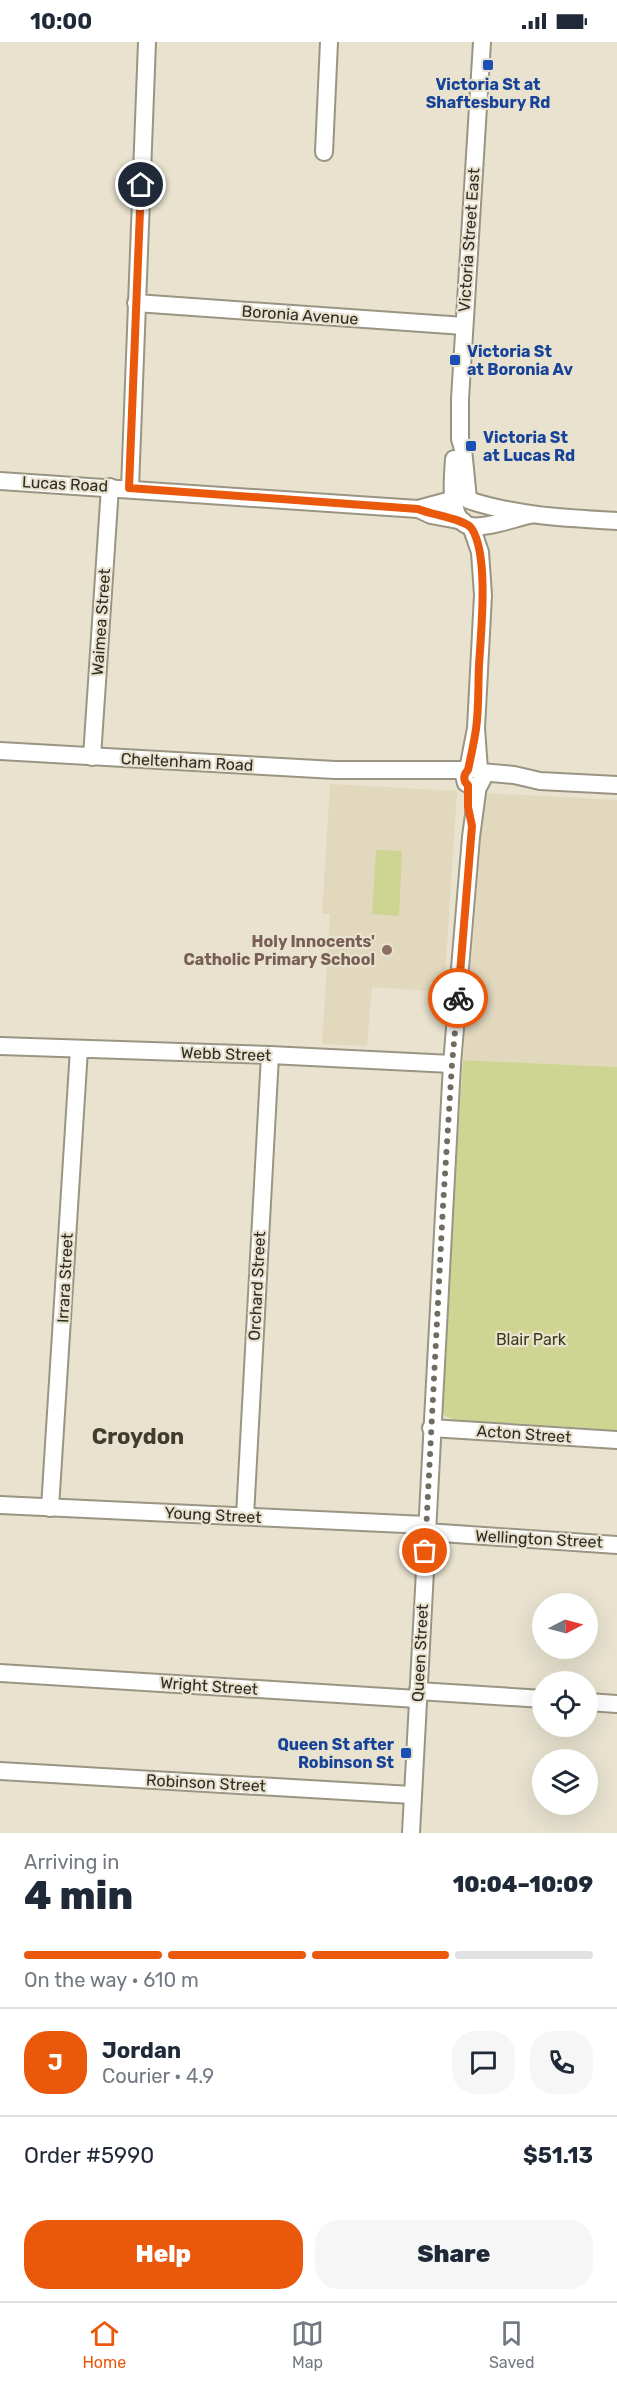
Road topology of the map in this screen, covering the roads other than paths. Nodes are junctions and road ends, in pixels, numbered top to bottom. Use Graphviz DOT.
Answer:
graph roads {
  1 [pos="147,42"];
  2 [pos="329,42"];
  3 [pos="482,42"];
  4 [pos="324,152"];
  5 [pos="136,303"];
  6 [pos="464,326"];
  7 [pos="0,481"];
  8 [pos="110,487"];
  9 [pos="129,488"];
  10 [pos="461,499"];
  11 [pos="418,509"];
  12 [pos="530,515"];
  13 [pos="617,521"];
  14 [pos="474,523"];
  15 [pos="0,751"];
  16 [pos="92,757"];
  17 [pos="473,778"];
  18 [pos="617,785"];
  19 [pos="0,1046"];
  20 [pos="79,1049"];
  21 [pos="270,1055"];
  22 [pos="452,1064"];
  23 [pos="431,1428"];
  24 [pos="617,1440"];
  25 [pos="0,1505"];
  26 [pos="50,1508"];
  27 [pos="245,1516"];
  28 [pos="426,1529"];
  29 [pos="617,1545"];
  30 [pos="0,1673"];
  31 [pos="418,1695"];
  32 [pos="532,1699"];
  33 [pos="598,1703"];
  34 [pos="617,1704"];
  35 [pos="0,1771"];
  36 [pos="412,1795"];
  37 [pos="411,1833"];
  1 -- 5 [label="street"];
  2 -- 4 [label="street"];
  3 -- 6 [label="street, Victoria Street East"];
  5 -- 6 [label="street, Boronia Avenue"];
  5 -- 9 [label="street"];
  6 -- 10 [label="street, Victoria Street East"];
  7 -- 8 [label="street, Lucas Road"];
  8 -- 9 [label="street, Lucas Road"];
  8 -- 16 [label="street, Waimea Street"];
  9 -- 11 [label="street, Lucas Road"];
  10 -- 11 [label="street, Lucas Road"];
  10 -- 12 [label="street, Lucas Road"];
  10 -- 14 [label="street, Victoria Street East"];
  11 -- 14 [label="street, Lucas Road"];
  12 -- 13 [label="street, Lucas Road"];
  12 -- 14 [label="street, Lucas Road"];
  14 -- 17 [label="street, Queen Street"];
  15 -- 16 [label="street, Cheltenham Road"];
  16 -- 17 [label="street, Cheltenham Road"];
  17 -- 18 [label="street, Cheltenham Road"];
  17 -- 22 [label="street, Queen Street"];
  19 -- 20 [label="street, Webb Street"];
  20 -- 21 [label="street, Webb Street"];
  20 -- 26 [label="street, Irrara Street"];
  21 -- 22 [label="street, Webb Street"];
  21 -- 27 [label="street, Orchard Street"];
  22 -- 23 [label="street, Queen Street"];
  23 -- 24 [label="street, Acton Street"];
  23 -- 28 [label="street, Queen Street"];
  25 -- 26 [label="street, Young Street"];
  26 -- 27 [label="street, Young Street"];
  27 -- 28 [label="street, Young Street"];
  28 -- 29 [label="street, Wellington Street"];
  28 -- 31 [label="street, Queen Street"];
  30 -- 31 [label="street, Wright Street"];
  31 -- 32 [label="street, Wright Street"];
  31 -- 36 [label="street, Queen Street"];
  33 -- 34 [label="street"];
  35 -- 36 [label="street, Robinson Street"];
  36 -- 37 [label="street, Queen Street"];
}
